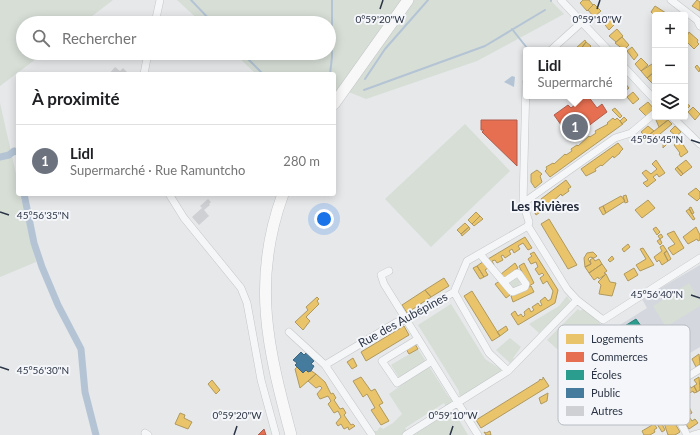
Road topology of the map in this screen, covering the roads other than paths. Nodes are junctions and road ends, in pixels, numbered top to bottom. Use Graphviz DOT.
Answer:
graph roads {
  1 [pos="160,0"];
  2 [pos="408,0"];
  3 [pos="562,0"];
  4 [pos="671,0"];
  5 [pos="157,16"];
  6 [pos="582,22"];
  7 [pos="700,26"];
  8 [pos="554,47"];
  9 [pos="605,47"];
  10 [pos="147,60"];
  11 [pos="627,70"];
  12 [pos="144,72"];
  13 [pos="652,97"];
  14 [pos="526,99"];
  15 [pos="336,101"];
  16 [pos="652,116"];
  17 [pos="675,120"];
  18 [pos="700,144"];
  19 [pos="170,196"];
  20 [pos="282,196"];
  21 [pos="523,203"];
  22 [pos="528,226"];
  23 [pos="480,254"];
  24 [pos="700,258"];
  25 [pos="389,271"];
  26 [pos="504,282"];
  27 [pos="454,292"];
  28 [pos="577,300"];
  29 [pos="406,320"];
  30 [pos="289,332"];
  31 [pos="418,339"];
  32 [pos="432,361"];
  33 [pos="325,365"];
  34 [pos="700,369"];
  35 [pos="508,371"];
  36 [pos="690,375"];
  37 [pos="458,402"];
  38 [pos="682,425"];
  39 [pos="700,433"];
  40 [pos="276,435"];
  41 [pos="291,435"];
  42 [pos="372,435"];
  43 [pos="406,435"];
  44 [pos="478,435"];
  45 [pos="687,435"];
  46 [pos="693,435"];
  1 -- 5 [label="street"];
  2 -- 15 [label="main road"];
  3 -- 6 [label="street"];
  4 -- 7 [label="street"];
  6 -- 8 [label="street"];
  6 -- 9 [label="street"];
  10 -- 12 [label="street"];
  11 -- 13 [label="street"];
  14 -- 21 [label="street"];
  16 -- 21 [label="street"];
  17 -- 18 [label="street"];
  19 -- 40 [label="street"];
  20 -- 41 [label="main road"];
  21 -- 22 [label="street"];
  22 -- 23 [label="street, Rue des Aubépines"];
  22 -- 28 [label="street"];
  23 -- 26 [label="street"];
  23 -- 27 [label="street, Rue des Aubépines"];
  24 -- 28 [label="street"];
  25 -- 29 [label="street"];
  27 -- 29 [label="street, Rue des Aubépines"];
  27 -- 35 [label="street"];
  28 -- 35 [label="street"];
  29 -- 31 [label="street"];
  29 -- 33 [label="street, Rue des Aubépines"];
  30 -- 33 [label="street"];
  31 -- 32 [label="street"];
  31 -- 32 [label="street"];
  32 -- 37 [label="street"];
  33 -- 42 [label="street"];
  34 -- 36 [label="street"];
  35 -- 37 [label="street"];
  37 -- 43 [label="street"];
  37 -- 44 [label="street"];
  38 -- 45 [label="street"];
  39 -- 46 [label="street"];
}
